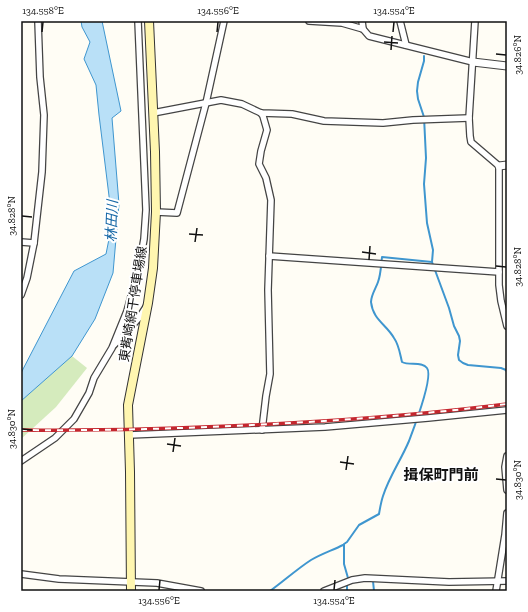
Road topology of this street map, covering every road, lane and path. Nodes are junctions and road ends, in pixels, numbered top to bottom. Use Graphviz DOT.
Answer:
graph roads {
  1 [pos="38,21"];
  2 [pos="138,21"];
  3 [pos="149,21"];
  4 [pos="224,21"];
  5 [pos="309,21"];
  6 [pos="362,21"];
  7 [pos="400,21"];
  8 [pos="475,21"];
  9 [pos="363,29"];
  10 [pos="406,45"];
  11 [pos="473,62"];
  12 [pos="507,66"];
  13 [pos="206,103"];
  14 [pos="153,113"];
  15 [pos="261,113"];
  16 [pos="469,118"];
  17 [pos="507,165"];
  18 [pos="499,166"];
  19 [pos="156,212"];
  20 [pos="21,242"];
  21 [pos="34,243"];
  22 [pos="269,256"];
  23 [pos="499,272"];
  24 [pos="21,295"];
  25 [pos="148,304"];
  26 [pos="507,326"];
  27 [pos="112,348"];
  28 [pos="507,410"];
  29 [pos="262,430"];
  30 [pos="129,435"];
  31 [pos="507,456"];
  32 [pos="21,461"];
  33 [pos="507,490"];
  34 [pos="507,513"];
  35 [pos="21,574"];
  36 [pos="497,581"];
  37 [pos="507,581"];
  38 [pos="131,582"];
  39 [pos="131,591"];
  40 [pos="201,591"];
  41 [pos="324,591"];
  42 [pos="496,591"];
  1 -- 21 [label="street"];
  2 -- 27 [label="street"];
  3 -- 14 [label="main road, 東觜崎網干停車場線"];
  4 -- 13 [label="street"];
  5 -- 9 [label="street"];
  6 -- 9 [label="street"];
  7 -- 10 [label="street"];
  8 -- 11 [label="street"];
  9 -- 10 [label="street"];
  10 -- 11 [label="street"];
  11 -- 12 [label="street"];
  11 -- 16 [label="street"];
  13 -- 14 [label="street"];
  13 -- 15 [label="street"];
  13 -- 19 [label="street"];
  14 -- 19 [label="main road, 東觜崎網干停車場線"];
  15 -- 16 [label="street"];
  15 -- 22 [label="street"];
  16 -- 18 [label="street"];
  17 -- 18 [label="street"];
  18 -- 23 [label="street"];
  19 -- 25 [label="main road, 東觜崎網干停車場線"];
  20 -- 21 [label="street"];
  21 -- 24 [label="street"];
  22 -- 23 [label="street"];
  22 -- 29 [label="street"];
  23 -- 26 [label="street"];
  25 -- 27 [label="street"];
  25 -- 30 [label="main road, 東觜崎網干停車場線"];
  27 -- 32 [label="street"];
  28 -- 29 [label="street"];
  29 -- 30 [label="street"];
  30 -- 38 [label="main road, 東觜崎網干停車場線"];
  31 -- 33 [label="street"];
  34 -- 36 [label="street"];
  35 -- 38 [label="street"];
  36 -- 37 [label="street"];
  36 -- 41 [label="street"];
  36 -- 42 [label="street"];
  38 -- 39 [label="main road, 東觜崎網干停車場線"];
  38 -- 40 [label="street"];
}
